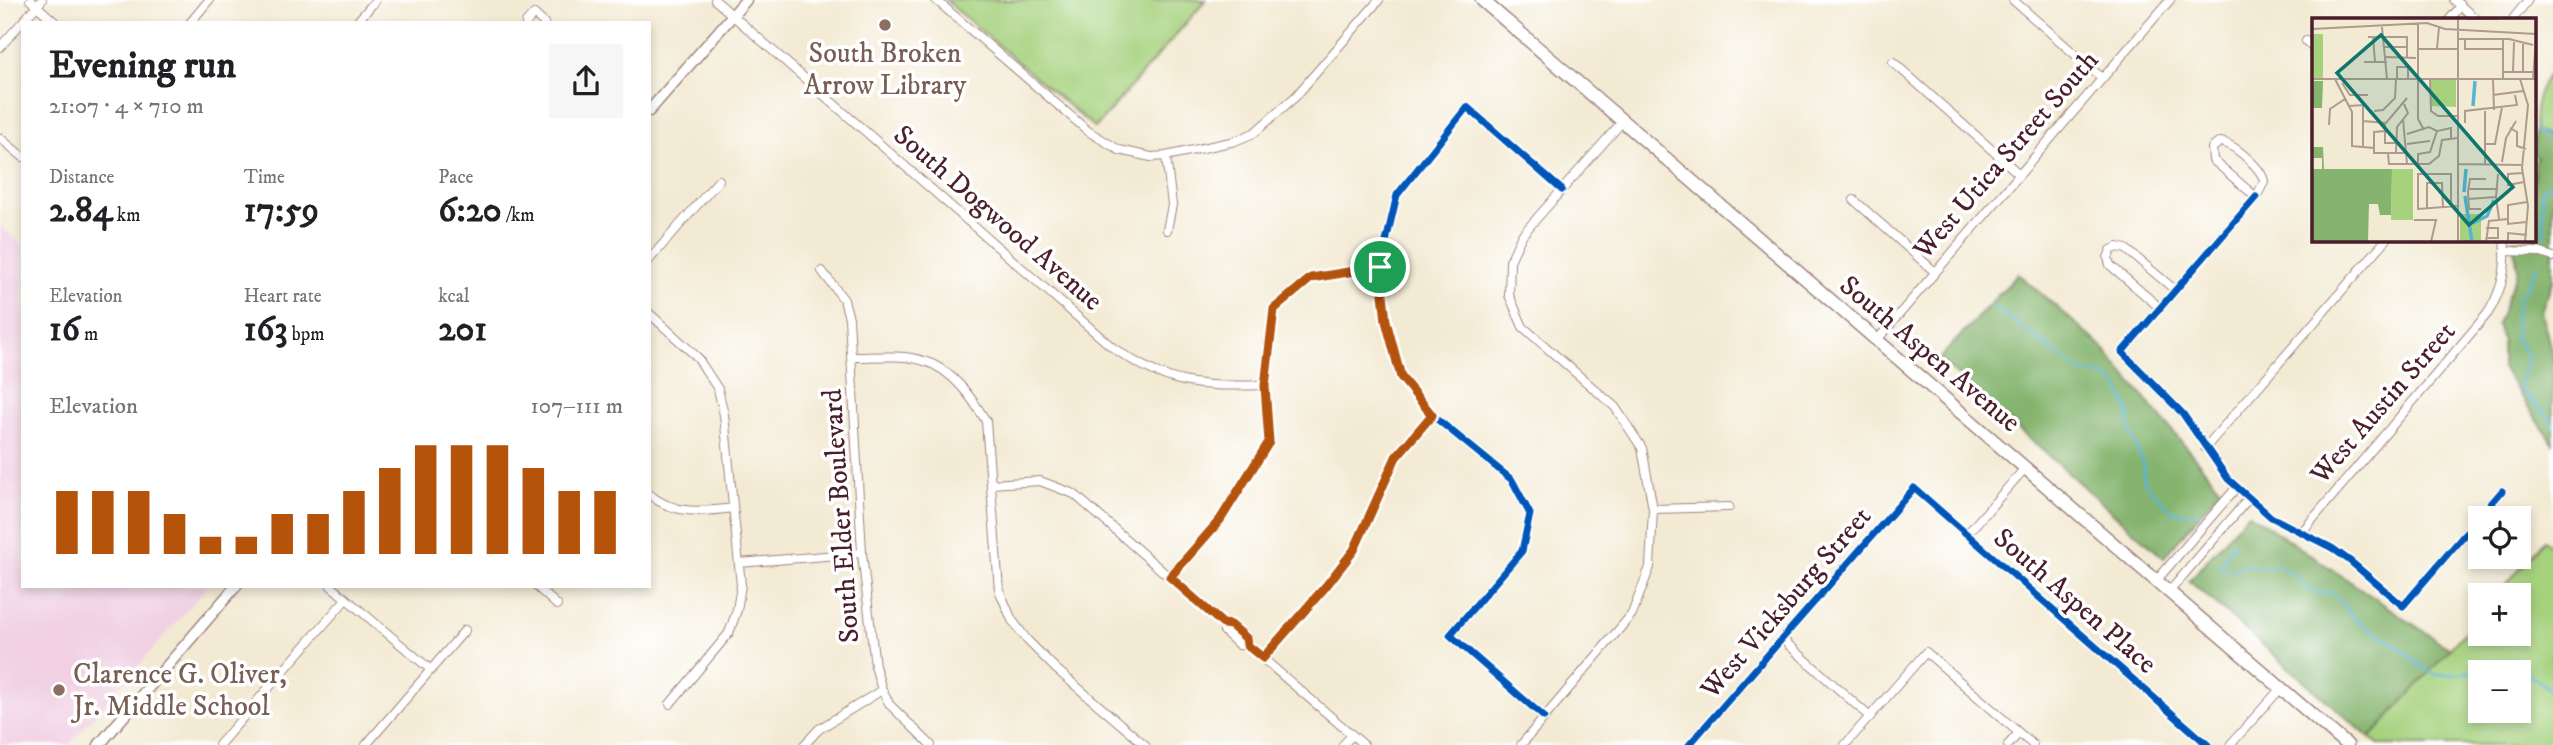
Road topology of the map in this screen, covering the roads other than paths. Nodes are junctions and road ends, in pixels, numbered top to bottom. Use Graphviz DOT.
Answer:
graph roads {
  1 [pos="209,0"];
  2 [pos="376,0"];
  3 [pos="715,0"];
  4 [pos="746,0"];
  5 [pos="936,0"];
  6 [pos="1379,0"];
  7 [pos="1482,0"];
  8 [pos="2013,0"];
  9 [pos="2170,0"];
  10 [pos="2528,0"];
  11 [pos="36,2"];
  12 [pos="2458,3"];
  13 [pos="732,17"];
  14 [pos="2475,18"];
  15 [pos="2514,18"];
  16 [pos="54,21"];
  17 [pos="192,21"];
  18 [pos="358,21"];
  19 [pos="528,21"];
  20 [pos="542,21"];
  21 [pos="2305,41"];
  22 [pos="0,47"];
  23 [pos="2312,47"];
  24 [pos="1893,62"];
  25 [pos="2102,79"];
  26 [pos="651,109"];
  27 [pos="1622,122"];
  28 [pos="0,138"];
  29 [pos="21,155"];
  30 [pos="1166,156"];
  31 [pos="2019,174"];
  32 [pos="719,180"];
  33 [pos="1562,190"];
  34 [pos="2256,197"];
  35 [pos="1854,200"];
  36 [pos="1167,230"];
  37 [pos="2384,242"];
  38 [pos="2504,242"];
  39 [pos="2506,251"];
  40 [pos="2553,257"];
  41 [pos="651,258"];
  42 [pos="1380,267"];
  43 [pos="822,271"];
  44 [pos="1935,272"];
  45 [pos="2175,290"];
  46 [pos="2160,308"];
  47 [pos="651,315"];
  48 [pos="1877,340"];
  49 [pos="852,357"];
  50 [pos="1265,386"];
  51 [pos="1432,415"];
  52 [pos="2205,448"];
  53 [pos="2026,467"];
  54 [pos="991,484"];
  55 [pos="2237,487"];
  56 [pos="1914,488"];
  57 [pos="2502,491"];
  58 [pos="651,495"];
  59 [pos="2249,498"];
  60 [pos="1729,507"];
  61 [pos="733,508"];
  62 [pos="1653,509"];
  63 [pos="2301,533"];
  64 [pos="1967,534"];
  65 [pos="862,553"];
  66 [pos="739,563"];
  67 [pos="1170,577"];
  68 [pos="2156,581"];
  69 [pos="234,588"];
  70 [pos="333,588"];
  71 [pos="538,588"];
  72 [pos="2169,592"];
  73 [pos="346,599"];
  74 [pos="557,605"];
  75 [pos="465,630"];
  76 [pos="1782,639"];
  77 [pos="1263,658"];
  78 [pos="431,670"];
  79 [pos="2281,688"];
  80 [pos="882,690"];
  81 [pos="670,704"];
  82 [pos="1870,716"];
  83 [pos="1545,717"];
  84 [pos="2019,733"];
  85 [pos="1352,735"];
  86 [pos="99,745"];
  87 [pos="219,745"];
  88 [pos="366,745"];
  89 [pos="804,745"];
  90 [pos="931,745"];
  91 [pos="1145,745"];
  92 [pos="1343,745"];
  93 [pos="1364,745"];
  94 [pos="1521,745"];
  95 [pos="1689,745"];
  96 [pos="1846,745"];
  97 [pos="2008,745"];
  98 [pos="2033,745"];
  99 [pos="2208,745"];
  100 [pos="2230,745"];
  101 [pos="2347,745"];
  1 -- 17 [label="street"];
  2 -- 18 [label="street"];
  3 -- 13 [label="street, South Dogwood Avenue"];
  4 -- 13 [label="street"];
  5 -- 30 [label="street"];
  6 -- 30 [label="street"];
  7 -- 27 [label="main road, South Aspen Avenue"];
  8 -- 25 [label="street"];
  9 -- 25 [label="street, West Utica Street South"];
  10 -- 15 [label="street"];
  11 -- 16 [label="street"];
  11 -- 22 [label="street"];
  12 -- 14 [label="street"];
  13 -- 26 [label="street"];
  13 -- 50 [label="street, South Dogwood Avenue"];
  19 -- 20 [label="street"];
  21 -- 23 [label="street"];
  24 -- 31 [label="street"];
  25 -- 31 [label="street, West Utica Street South"];
  27 -- 33 [label="street"];
  27 -- 48 [label="main road, South Aspen Avenue"];
  28 -- 29 [label="street"];
  30 -- 36 [label="street"];
  31 -- 44 [label="street, West Utica Street South"];
  32 -- 41 [label="street"];
  33 -- 42 [label="street"];
  33 -- 62 [label="street"];
  34 -- 34 [label="street"];
  34 -- 45 [label="street"];
  35 -- 44 [label="street"];
  37 -- 52 [label="street"];
  38 -- 39 [label="street"];
  39 -- 40 [label="street"];
  39 -- 63 [label="street, West Austin Street"];
  42 -- 50 [label="street"];
  42 -- 51 [label="street"];
  43 -- 49 [label="street, South Elder Boulevard"];
  44 -- 48 [label="street, West Utica Street South"];
  45 -- 46 [label="street"];
  45 -- 46 [label="street"];
  46 -- 52 [label="street"];
  47 -- 61 [label="street"];
  48 -- 53 [label="main road, South Aspen Avenue"];
  49 -- 54 [label="street"];
  49 -- 65 [label="street, South Elder Boulevard"];
  50 -- 67 [label="street"];
  51 -- 77 [label="street"];
  51 -- 83 [label="street"];
  52 -- 55 [label="street"];
  53 -- 64 [label="street"];
  53 -- 68 [label="main road, South Aspen Avenue"];
  54 -- 67 [label="street"];
  54 -- 91 [label="street"];
  55 -- 59 [label="street"];
  55 -- 68 [label="street"];
  56 -- 64 [label="street, South Aspen Place"];
  56 -- 76 [label="street, West Vicksburg Street"];
  57 -- 63 [label="street"];
  58 -- 61 [label="street"];
  59 -- 63 [label="street"];
  59 -- 72 [label="street"];
  60 -- 62 [label="street"];
  61 -- 66 [label="street"];
  62 -- 83 [label="street"];
  64 -- 99 [label="street, South Aspen Place"];
  65 -- 66 [label="street"];
  65 -- 80 [label="street, South Elder Boulevard"];
  66 -- 81 [label="street"];
  67 -- 77 [label="street"];
  68 -- 72 [label="main road, South Aspen Avenue"];
  69 -- 86 [label="street"];
  70 -- 73 [label="street"];
  71 -- 74 [label="street"];
  72 -- 79 [label="main road, South Aspen Avenue"];
  73 -- 78 [label="street"];
  73 -- 87 [label="street"];
  75 -- 78 [label="street"];
  76 -- 82 [label="street"];
  76 -- 95 [label="street, West Vicksburg Street"];
  77 -- 85 [label="street"];
  78 -- 88 [label="street"];
  79 -- 100 [label="street"];
  79 -- 101 [label="main road, South Aspen Avenue"];
  80 -- 89 [label="street"];
  80 -- 90 [label="street, South Elder Boulevard"];
  82 -- 84 [label="street"];
  82 -- 96 [label="street"];
  83 -- 94 [label="street"];
  84 -- 97 [label="street"];
  84 -- 98 [label="street"];
  85 -- 92 [label="street"];
  85 -- 93 [label="street"];
}
